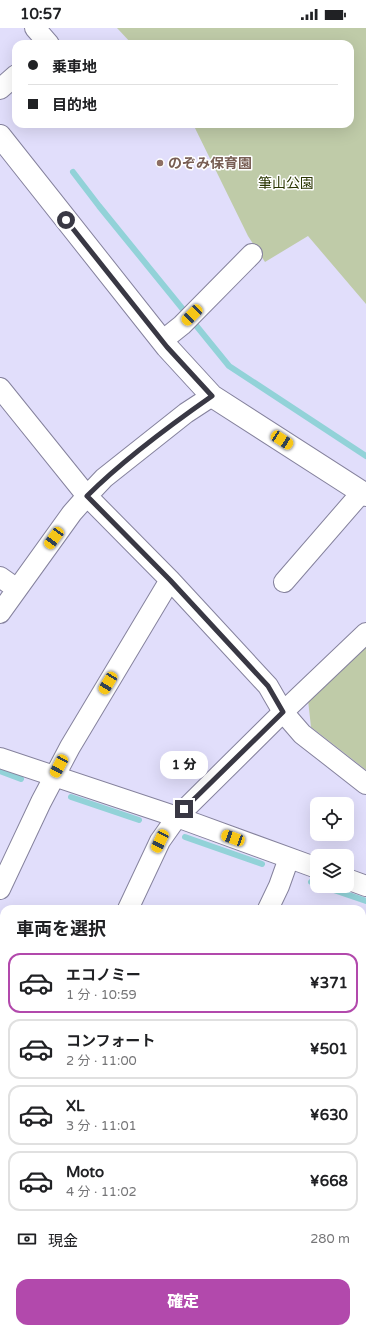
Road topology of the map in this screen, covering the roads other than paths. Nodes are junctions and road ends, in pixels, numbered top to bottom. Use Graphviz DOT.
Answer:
graph roads {
  1 [pos="35,28"];
  2 [pos="46,40"];
  3 [pos="12,78"];
  4 [pos="0,89"];
  5 [pos="1,137"];
  6 [pos="252,254"];
  7 [pos="162,341"];
  8 [pos="0,388"];
  9 [pos="212,396"];
  10 [pos="364,494"];
  11 [pos="87,496"];
  12 [pos="0,576"];
  13 [pos="170,580"];
  14 [pos="284,582"];
  15 [pos="17,589"];
  16 [pos="0,613"];
  17 [pos="366,633"];
  18 [pos="283,712"];
  19 [pos="0,758"];
  20 [pos="54,776"];
  21 [pos="366,784"];
  22 [pos="177,817"];
  23 [pos="289,858"];
  24 [pos="310,866"];
  25 [pos="354,882"];
  26 [pos="366,886"];
  27 [pos="0,889"];
  28 [pos="130,905"];
  29 [pos="270,905"];
  1 -- 2 [label="street"];
  3 -- 4 [label="street"];
  5 -- 7 [label="street"];
  6 -- 7 [label="street"];
  7 -- 9 [label="street"];
  8 -- 11 [label="street"];
  9 -- 10 [label="street"];
  9 -- 11 [label="street"];
  10 -- 14 [label="street"];
  11 -- 13 [label="street"];
  11 -- 15 [label="street"];
  12 -- 15 [label="street"];
  13 -- 18 [label="street"];
  13 -- 20 [label="street"];
  15 -- 16 [label="street"];
  17 -- 18 [label="street"];
  18 -- 21 [label="street"];
  18 -- 22 [label="street"];
  19 -- 20 [label="street"];
  20 -- 22 [label="street"];
  20 -- 27 [label="street"];
  22 -- 23 [label="street"];
  22 -- 28 [label="street"];
  23 -- 24 [label="street"];
  23 -- 29 [label="street"];
  25 -- 26 [label="street"];
}
